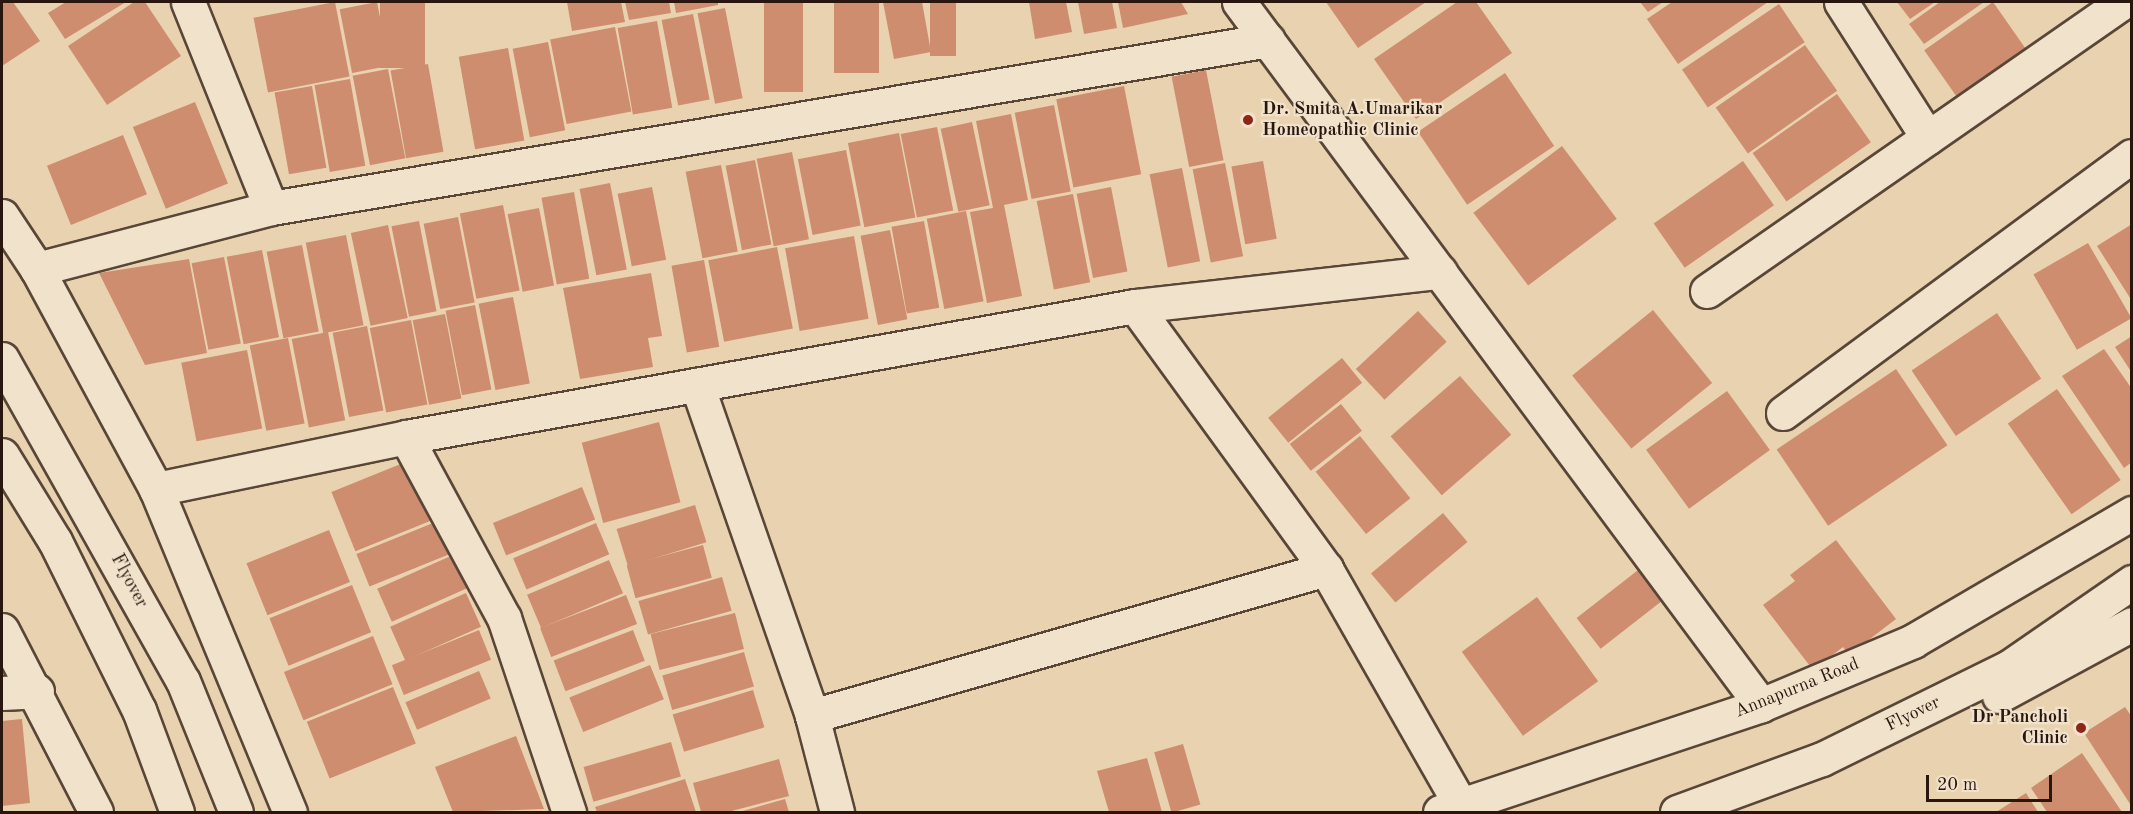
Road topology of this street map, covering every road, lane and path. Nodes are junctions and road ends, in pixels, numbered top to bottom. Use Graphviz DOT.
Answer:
graph roads {
  1 [pos="194,2"];
  2 [pos="1239,2"];
  3 [pos="1841,2"];
  4 [pos="2123,2"];
  5 [pos="2129,2"];
  6 [pos="2132,9"];
  7 [pos="1268,40"];
  8 [pos="1928,138"];
  9 [pos="2132,156"];
  10 [pos="271,208"];
  11 [pos="2,216"];
  12 [pos="37,269"];
  13 [pos="1440,272"];
  14 [pos="1707,291"];
  15 [pos="1135,306"];
  16 [pos="2,359"];
  17 [pos="697,385"];
  18 [pos="1783,413"];
  19 [pos="406,437"];
  20 [pos="2,456"];
  21 [pos="156,489"];
  22 [pos="2132,513"];
  23 [pos="1326,569"];
  24 [pos="2132,582"];
  25 [pos="2132,624"];
  26 [pos="2,630"];
  27 [pos="37,691"];
  28 [pos="2,693"];
  29 [pos="1761,705"];
  30 [pos="812,716"];
  31 [pos="1451,810"];
  32 [pos="96,813"];
  33 [pos="177,813"];
  34 [pos="236,813"];
  35 [pos="290,813"];
  36 [pos="569,813"];
  37 [pos="837,813"];
  38 [pos="1677,813"];
  39 [pos="1732,813"];
  1 -- 10 [label="street"];
  2 -- 7 [label="street"];
  3 -- 8 [label="street"];
  4 -- 8 [label="street"];
  5 -- 6 [label="street"];
  7 -- 10 [label="street"];
  7 -- 13 [label="street"];
  8 -- 14 [label="street"];
  9 -- 18 [label="street"];
  10 -- 12 [label="street"];
  11 -- 12 [label="street"];
  12 -- 21 [label="street"];
  13 -- 15 [label="street"];
  13 -- 29 [label="street"];
  15 -- 17 [label="street"];
  15 -- 23 [label="street"];
  16 -- 34 [label="street, Flyover"];
  17 -- 19 [label="street"];
  17 -- 30 [label="street"];
  19 -- 21 [label="street"];
  19 -- 36 [label="street"];
  20 -- 33 [label="street"];
  21 -- 35 [label="street"];
  22 -- 29 [label="street, Annapurna Road"];
  23 -- 30 [label="street"];
  23 -- 31 [label="street"];
  24 -- 38 [label="street, Flyover"];
  25 -- 39 [label="street"];
  26 -- 27 [label="street"];
  27 -- 28 [label="street"];
  27 -- 32 [label="street"];
  29 -- 31 [label="street, Annapurna Road"];
  30 -- 37 [label="street"];
}
